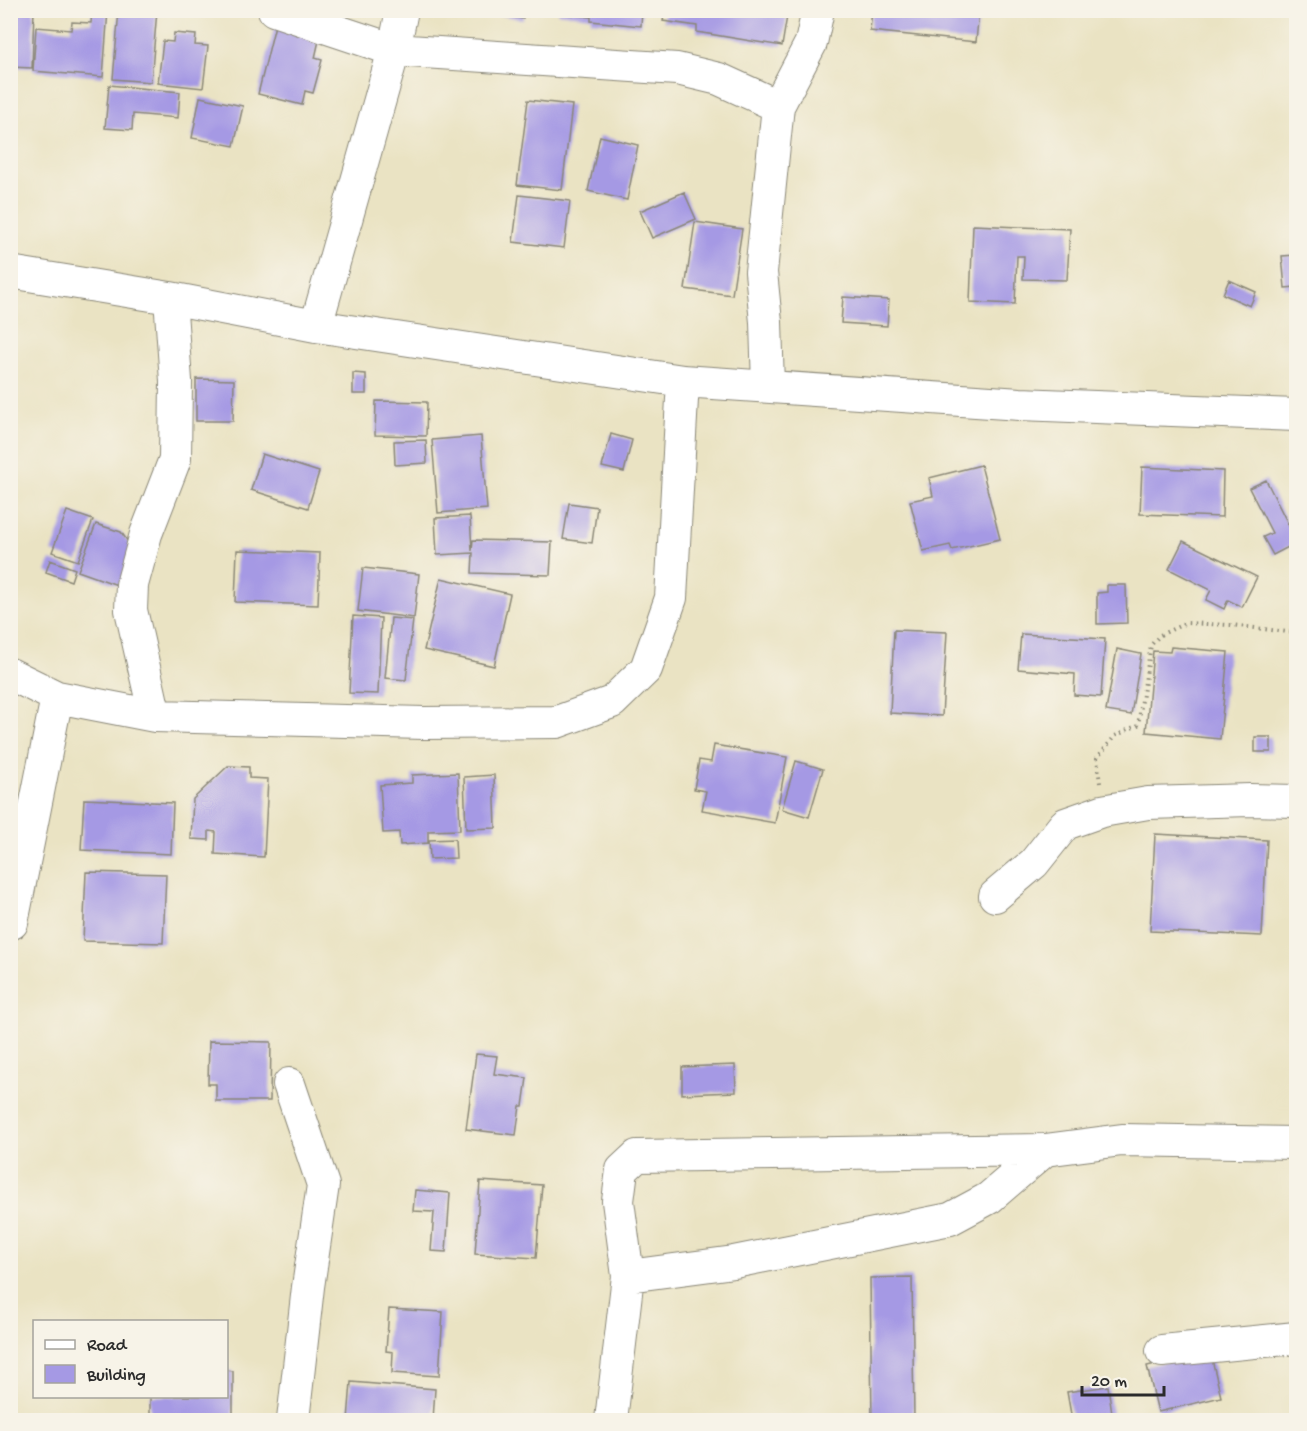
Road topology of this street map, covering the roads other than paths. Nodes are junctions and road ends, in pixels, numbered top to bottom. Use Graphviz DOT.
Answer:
graph roads {
  1 [pos="273,10"];
  2 [pos="402,10"];
  3 [pos="818,10"];
  4 [pos="394,50"];
  5 [pos="778,106"];
  6 [pos="10,272"];
  7 [pos="170,298"];
  8 [pos="316,326"];
  9 [pos="683,381"];
  10 [pos="768,386"];
  11 [pos="1296,415"];
  12 [pos="10,674"];
  13 [pos="57,697"];
  14 [pos="155,716"];
  15 [pos="1296,801"];
  16 [pos="995,896"];
  17 [pos="12,923"];
  18 [pos="289,1084"];
  19 [pos="1296,1143"];
  20 [pos="1045,1150"];
  21 [pos="628,1276"];
  22 [pos="1296,1338"];
  23 [pos="1162,1352"];
  24 [pos="293,1420"];
  25 [pos="611,1420"];
  1 -- 4 [label="street"];
  2 -- 4 [label="street"];
  3 -- 5 [label="street"];
  4 -- 5 [label="street"];
  4 -- 8 [label="street"];
  5 -- 10 [label="street"];
  6 -- 7 [label="street"];
  7 -- 8 [label="street"];
  7 -- 14 [label="street"];
  8 -- 9 [label="street"];
  9 -- 10 [label="street"];
  9 -- 14 [label="street"];
  10 -- 11 [label="street"];
  12 -- 13 [label="street"];
  13 -- 14 [label="street"];
  13 -- 17 [label="street"];
  15 -- 16 [label="street"];
  18 -- 24 [label="street"];
  19 -- 20 [label="street"];
  20 -- 21 [label="street"];
  20 -- 21 [label="street"];
  21 -- 25 [label="street"];
  22 -- 23 [label="street"];
}
